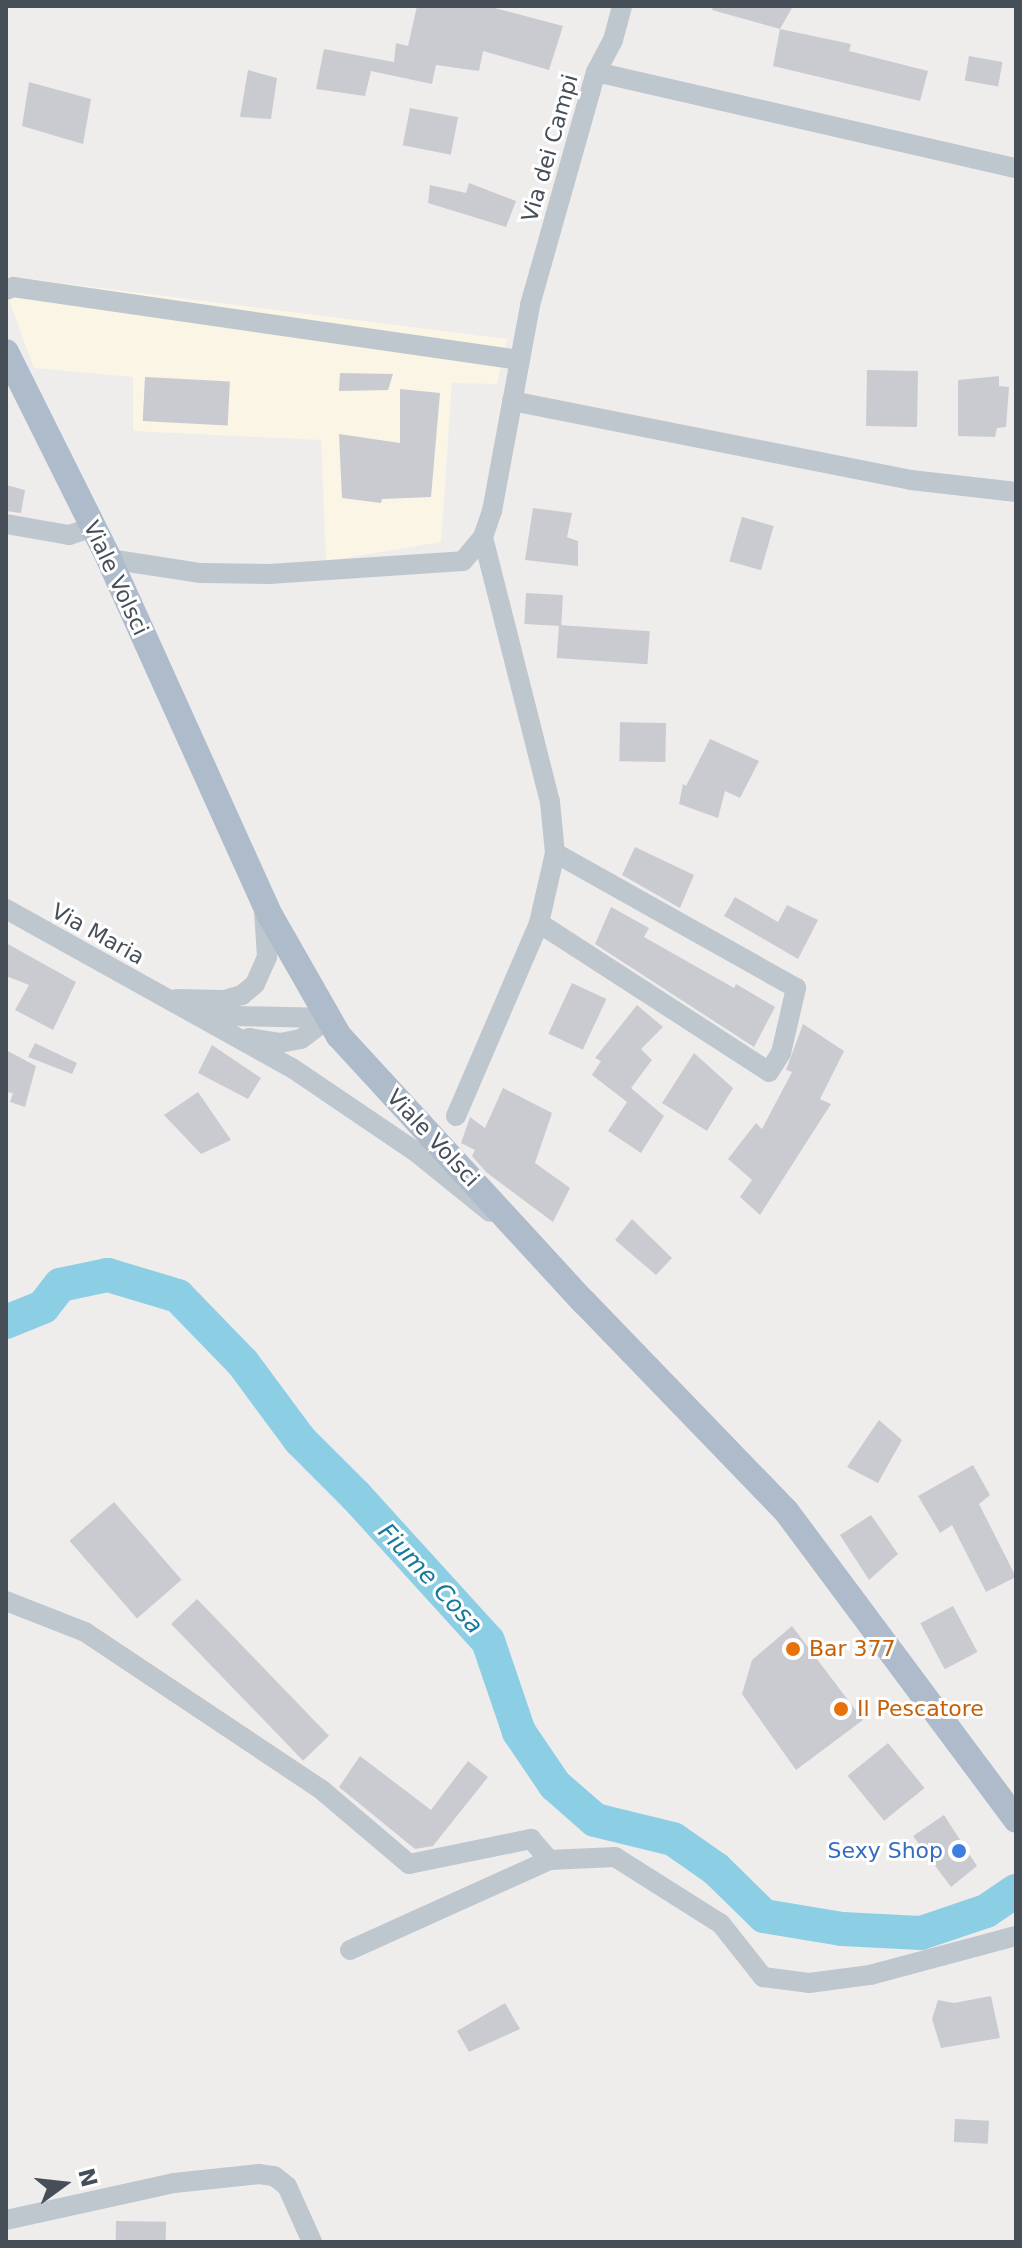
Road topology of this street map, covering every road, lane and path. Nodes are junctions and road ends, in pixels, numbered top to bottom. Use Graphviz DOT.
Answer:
graph roads {
  1 [pos="622,6"];
  2 [pos="596,72"];
  3 [pos="1016,168"];
  4 [pos="6,290"];
  5 [pos="6,352"];
  6 [pos="519,360"];
  7 [pos="512,401"];
  8 [pos="1016,492"];
  9 [pos="6,524"];
  10 [pos="93,527"];
  11 [pos="483,537"];
  12 [pos="109,559"];
  13 [pos="555,853"];
  14 [pos="263,899"];
  15 [pos="6,909"];
  16 [pos="539,923"];
  17 [pos="168,998"];
  18 [pos="329,1018"];
  19 [pos="222,1030"];
  20 [pos="456,1116"];
  21 [pos="528,1241"];
  22 [pos="6,1601"];
  23 [pos="1016,1820"];
  24 [pos="549,1860"];
  25 [pos="1016,1936"];
  26 [pos="350,1950"];
  27 [pos="6,2220"];
  28 [pos="312,2242"];
  1 -- 2 [label="street, Via dei Campi"];
  2 -- 3 [label="street"];
  2 -- 6 [label="street, Via dei Campi"];
  4 -- 6 [label="street"];
  5 -- 10 [label="main road, Viale Volsci"];
  6 -- 7 [label="street, Via dei Campi"];
  7 -- 8 [label="street"];
  7 -- 11 [label="street, Via dei Campi"];
  9 -- 10 [label="street"];
  10 -- 12 [label="main road, Viale Volsci"];
  11 -- 12 [label="street"];
  11 -- 13 [label="street"];
  12 -- 14 [label="main road, Viale Volsci"];
  13 -- 16 [label="street"];
  13 -- 16 [label="street"];
  14 -- 17 [label="street"];
  14 -- 18 [label="main road, Viale Volsci"];
  15 -- 17 [label="street, Via Maria"];
  16 -- 20 [label="street"];
  17 -- 18 [label="street"];
  17 -- 19 [label="street"];
  18 -- 19 [label="street"];
  18 -- 21 [label="main road, Viale Volsci"];
  19 -- 21 [label="street"];
  21 -- 23 [label="main road, Viale Volsci"];
  22 -- 24 [label="street"];
  24 -- 25 [label="street"];
  24 -- 26 [label="street"];
  27 -- 28 [label="street"];
}
